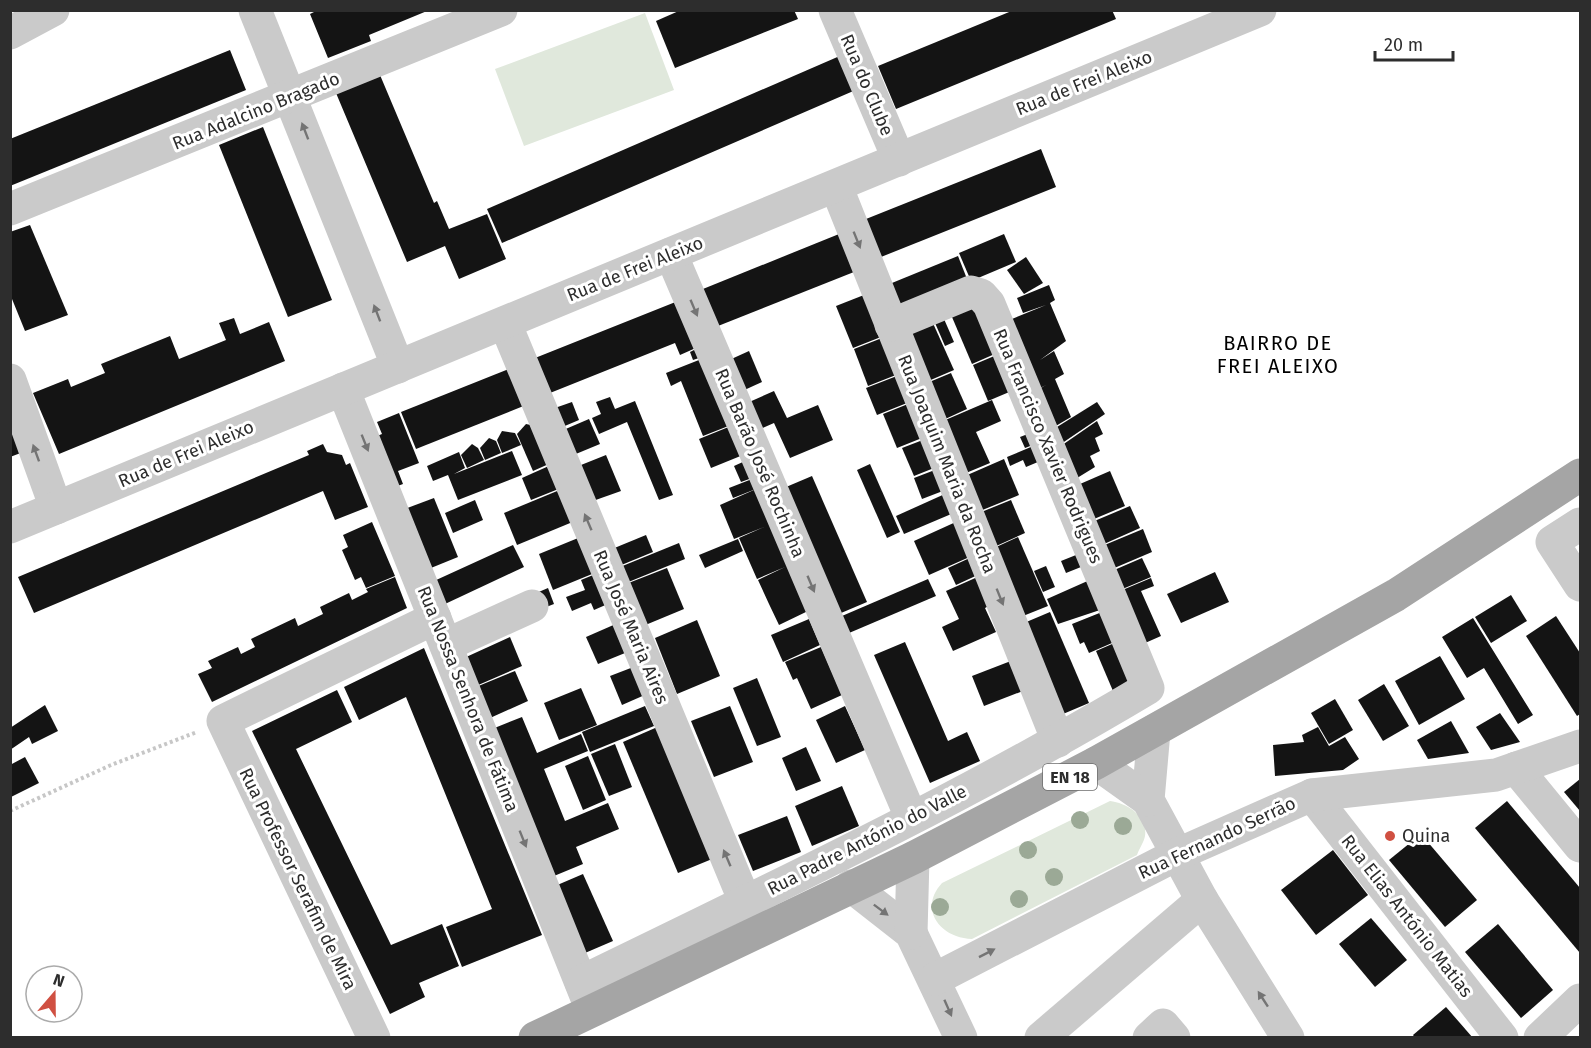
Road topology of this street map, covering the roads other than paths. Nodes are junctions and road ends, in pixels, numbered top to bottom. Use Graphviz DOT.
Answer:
graph roads {
  1 [pos="53,10"];
  2 [pos="255,10"];
  3 [pos="501,10"];
  4 [pos="835,10"];
  5 [pos="1260,10"];
  6 [pos="10,33"];
  7 [pos="292,97"];
  8 [pos="899,160"];
  9 [pos="836,186"];
  10 [pos="10,209"];
  11 [pos="671,254"];
  12 [pos="505,323"];
  13 [pos="891,325"];
  14 [pos="398,367"];
  15 [pos="10,380"];
  16 [pos="343,389"];
  17 [pos="1581,475"];
  18 [pos="56,508"];
  19 [pos="1581,524"];
  20 [pos="10,527"];
  21 [pos="1581,585"];
  22 [pos="532,606"];
  23 [pos="440,632"];
  24 [pos="1148,688"];
  25 [pos="1154,731"];
  26 [pos="1059,741"];
  27 [pos="1581,746"];
  28 [pos="1096,763"];
  29 [pos="1516,768"];
  30 [pos="1312,795"];
  31 [pos="1148,800"];
  32 [pos="911,817"];
  33 [pos="1581,846"];
  34 [pos="1176,855"];
  35 [pos="913,858"];
  36 [pos="851,886"];
  37 [pos="1202,900"];
  38 [pos="752,916"];
  39 [pos="911,933"];
  40 [pos="935,979"];
  41 [pos="586,996"];
  42 [pos="1581,1000"];
  43 [pos="1554,1033"];
  44 [pos="374,1038"];
  45 [pos="536,1038"];
  46 [pos="961,1038"];
  47 [pos="1041,1038"];
  48 [pos="1149,1038"];
  49 [pos="1174,1038"];
  50 [pos="1288,1038"];
  51 [pos="1502,1038"];
  1 -- 6 [label="street"];
  2 -- 7 [label="street"];
  3 -- 7 [label="street, Rua Adalcino Bragado"];
  4 -- 8 [label="street, Rua do Clube"];
  5 -- 8 [label="street, Rua de Frei Aleixo"];
  7 -- 10 [label="street, Rua Adalcino Bragado"];
  14 -- 7 [label="street, one-way"];
  8 -- 9 [label="street, Rua de Frei Aleixo"];
  9 -- 11 [label="street, Rua de Frei Aleixo"];
  9 -- 13 [label="street, Rua Joaquim Maria da Rocha, one-way"];
  11 -- 12 [label="street, Rua de Frei Aleixo"];
  11 -- 32 [label="street, Rua Barão José Rochinha, one-way"];
  12 -- 14 [label="street, Rua de Frei Aleixo"];
  38 -- 12 [label="street, Rua José Maria Aires, one-way"];
  13 -- 24 [label="street, Rua Francisco Xavier Rodrigues"];
  13 -- 26 [label="street, Rua Joaquim Maria da Rocha, one-way"];
  14 -- 16 [label="street, Rua de Frei Aleixo"];
  18 -- 15 [label="street, one-way"];
  16 -- 18 [label="street, Rua de Frei Aleixo"];
  16 -- 23 [label="street, Rua Nossa Senhora de Fátima, one-way"];
  17 -- 25 [label="main road, EN 18"];
  18 -- 20 [label="street, Rua de Frei Aleixo"];
  19 -- 21 [label="street"];
  22 -- 23 [label="street"];
  23 -- 41 [label="street, Rua Nossa Senhora de Fátima, one-way"];
  23 -- 44 [label="street, Rua Professor Serafim de Mira"];
  24 -- 26 [label="street, Rua Padre António do Valle"];
  25 -- 28 [label="main road, EN 18"];
  25 -- 31 [label="street"];
  26 -- 32 [label="street, Rua Padre António do Valle"];
  27 -- 29 [label="street, Rua Fernando Serrão"];
  28 -- 31 [label="street"];
  28 -- 35 [label="main road, EN 18"];
  29 -- 30 [label="street, Rua Fernando Serrão"];
  29 -- 33 [label="street"];
  30 -- 34 [label="street, Rua Fernando Serrão"];
  30 -- 51 [label="street, Rua Elias António Matias"];
  31 -- 34 [label="street"];
  32 -- 38 [label="street, Rua Padre António do Valle"];
  34 -- 37 [label="street"];
  40 -- 34 [label="street, Rua Fernando Serrão, one-way"];
  35 -- 36 [label="main road, EN 18"];
  35 -- 39 [label="street"];
  36 -- 38 [label="main road, EN 18"];
  36 -- 39 [label="street, one-way"];
  37 -- 47 [label="street"];
  50 -- 37 [label="street, one-way"];
  38 -- 41 [label="main road, EN 18"];
  39 -- 40 [label="street"];
  40 -- 46 [label="street, one-way"];
  41 -- 45 [label="main road, EN 18"];
  42 -- 43 [label="street"];
  48 -- 49 [label="street"];
}
